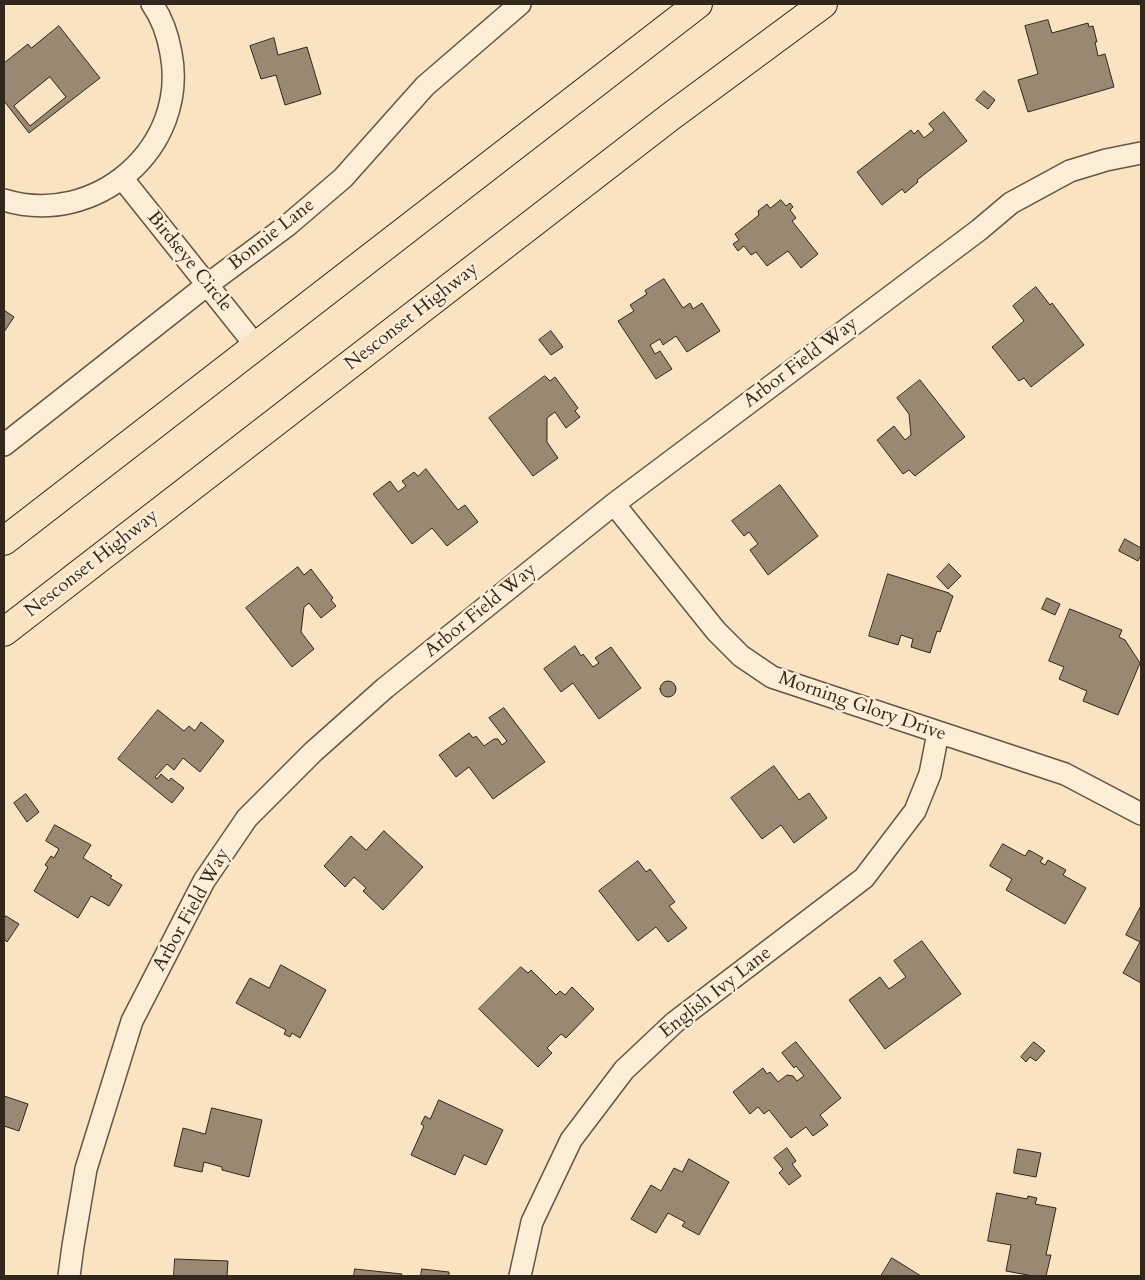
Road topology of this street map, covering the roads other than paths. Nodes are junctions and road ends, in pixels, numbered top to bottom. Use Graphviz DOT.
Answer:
graph roads {
  1 [pos="152,4"];
  2 [pos="520,4"];
  3 [pos="823,4"];
  4 [pos="687,7"];
  5 [pos="1141,152"];
  6 [pos="122,178"];
  7 [pos="4,200"];
  8 [pos="207,285"];
  9 [pos="256,346"];
  10 [pos="4,445"];
  11 [pos="614,504"];
  12 [pos="4,541"];
  13 [pos="4,632"];
  14 [pos="938,733"];
  15 [pos="1141,814"];
  16 [pos="70,1276"];
  17 [pos="520,1276"];
  1 -- 6 [label="street"];
  2 -- 8 [label="street, Bonnie Lane"];
  3 -- 13 [label="highway, Nesconset Highway"];
  4 -- 9 [label="highway"];
  5 -- 11 [label="street, Arbor Field Way"];
  6 -- 7 [label="street"];
  6 -- 8 [label="street, Birdseye Circle"];
  8 -- 9 [label="street, Birdseye Circle"];
  8 -- 10 [label="street, Bonnie Lane"];
  9 -- 12 [label="highway"];
  11 -- 14 [label="street, Morning Glory Drive"];
  11 -- 16 [label="street, Arbor Field Way"];
  14 -- 15 [label="street, Morning Glory Drive"];
  14 -- 17 [label="street, English Ivy Lane"];
}
